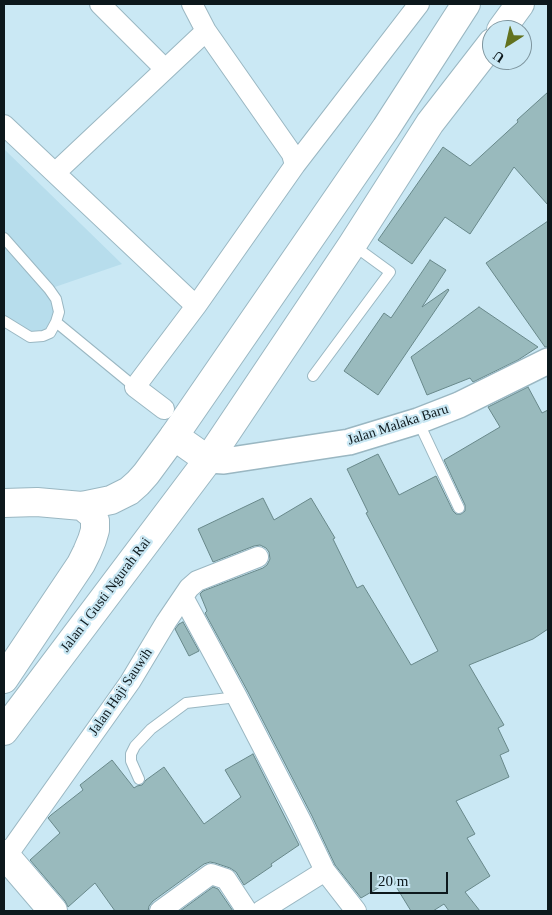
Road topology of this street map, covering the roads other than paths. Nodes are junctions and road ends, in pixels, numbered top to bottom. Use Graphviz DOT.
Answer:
graph roads {
  1 [pos="100,4"];
  2 [pos="192,4"];
  3 [pos="418,4"];
  4 [pos="466,4"];
  5 [pos="520,4"];
  6 [pos="508,20"];
  7 [pos="206,31"];
  8 [pos="482,56"];
  9 [pos="164,69"];
  10 [pos="4,125"];
  11 [pos="296,165"];
  12 [pos="55,174"];
  13 [pos="4,238"];
  14 [pos="352,245"];
  15 [pos="196,306"];
  16 [pos="4,321"];
  17 [pos="56,322"];
  18 [pos="548,361"];
  19 [pos="313,376"];
  20 [pos="135,387"];
  21 [pos="164,409"];
  22 [pos="418,422"];
  23 [pos="174,436"];
  24 [pos="208,460"];
  25 [pos="4,503"];
  26 [pos="82,506"];
  27 [pos="459,508"];
  28 [pos="258,557"];
  29 [pos="183,597"];
  30 [pos="4,679"];
  31 [pos="237,697"];
  32 [pos="4,731"];
  33 [pos="139,779"];
  34 [pos="5,856"];
  35 [pos="325,871"];
  36 [pos="54,911"];
  37 [pos="160,911"];
  38 [pos="247,911"];
  39 [pos="261,911"];
  40 [pos="356,911"];
  1 -- 9 [label="street"];
  2 -- 7 [label="street"];
  3 -- 11 [label="street"];
  4 -- 23 [label="main road"];
  5 -- 6 [label="main road"];
  7 -- 9 [label="street"];
  7 -- 11 [label="street"];
  8 -- 14 [label="main road, Jalan I Gusti Ngurah Rai"];
  9 -- 12 [label="street"];
  10 -- 12 [label="street"];
  11 -- 15 [label="street"];
  12 -- 15 [label="street"];
  13 -- 17 [label="lane"];
  14 -- 19 [label="lane"];
  14 -- 24 [label="main road, Jalan I Gusti Ngurah Rai"];
  15 -- 20 [label="street"];
  16 -- 17 [label="lane"];
  17 -- 20 [label="lane"];
  18 -- 22 [label="street, Jalan Malaka Baru"];
  20 -- 21 [label="street"];
  22 -- 24 [label="street, Jalan Malaka Baru"];
  22 -- 27 [label="lane"];
  23 -- 24 [label="main road"];
  23 -- 26 [label="main road"];
  24 -- 32 [label="main road, Jalan I Gusti Ngurah Rai"];
  25 -- 26 [label="main road"];
  26 -- 30 [label="main road"];
  28 -- 29 [label="street, Jalan Haji Sauwih"];
  29 -- 31 [label="street"];
  29 -- 34 [label="street, Jalan Haji Sauwih"];
  31 -- 33 [label="lane"];
  31 -- 35 [label="street"];
  34 -- 36 [label="main road"];
  35 -- 39 [label="street"];
  35 -- 40 [label="street"];
  37 -- 38 [label="street"];
}
